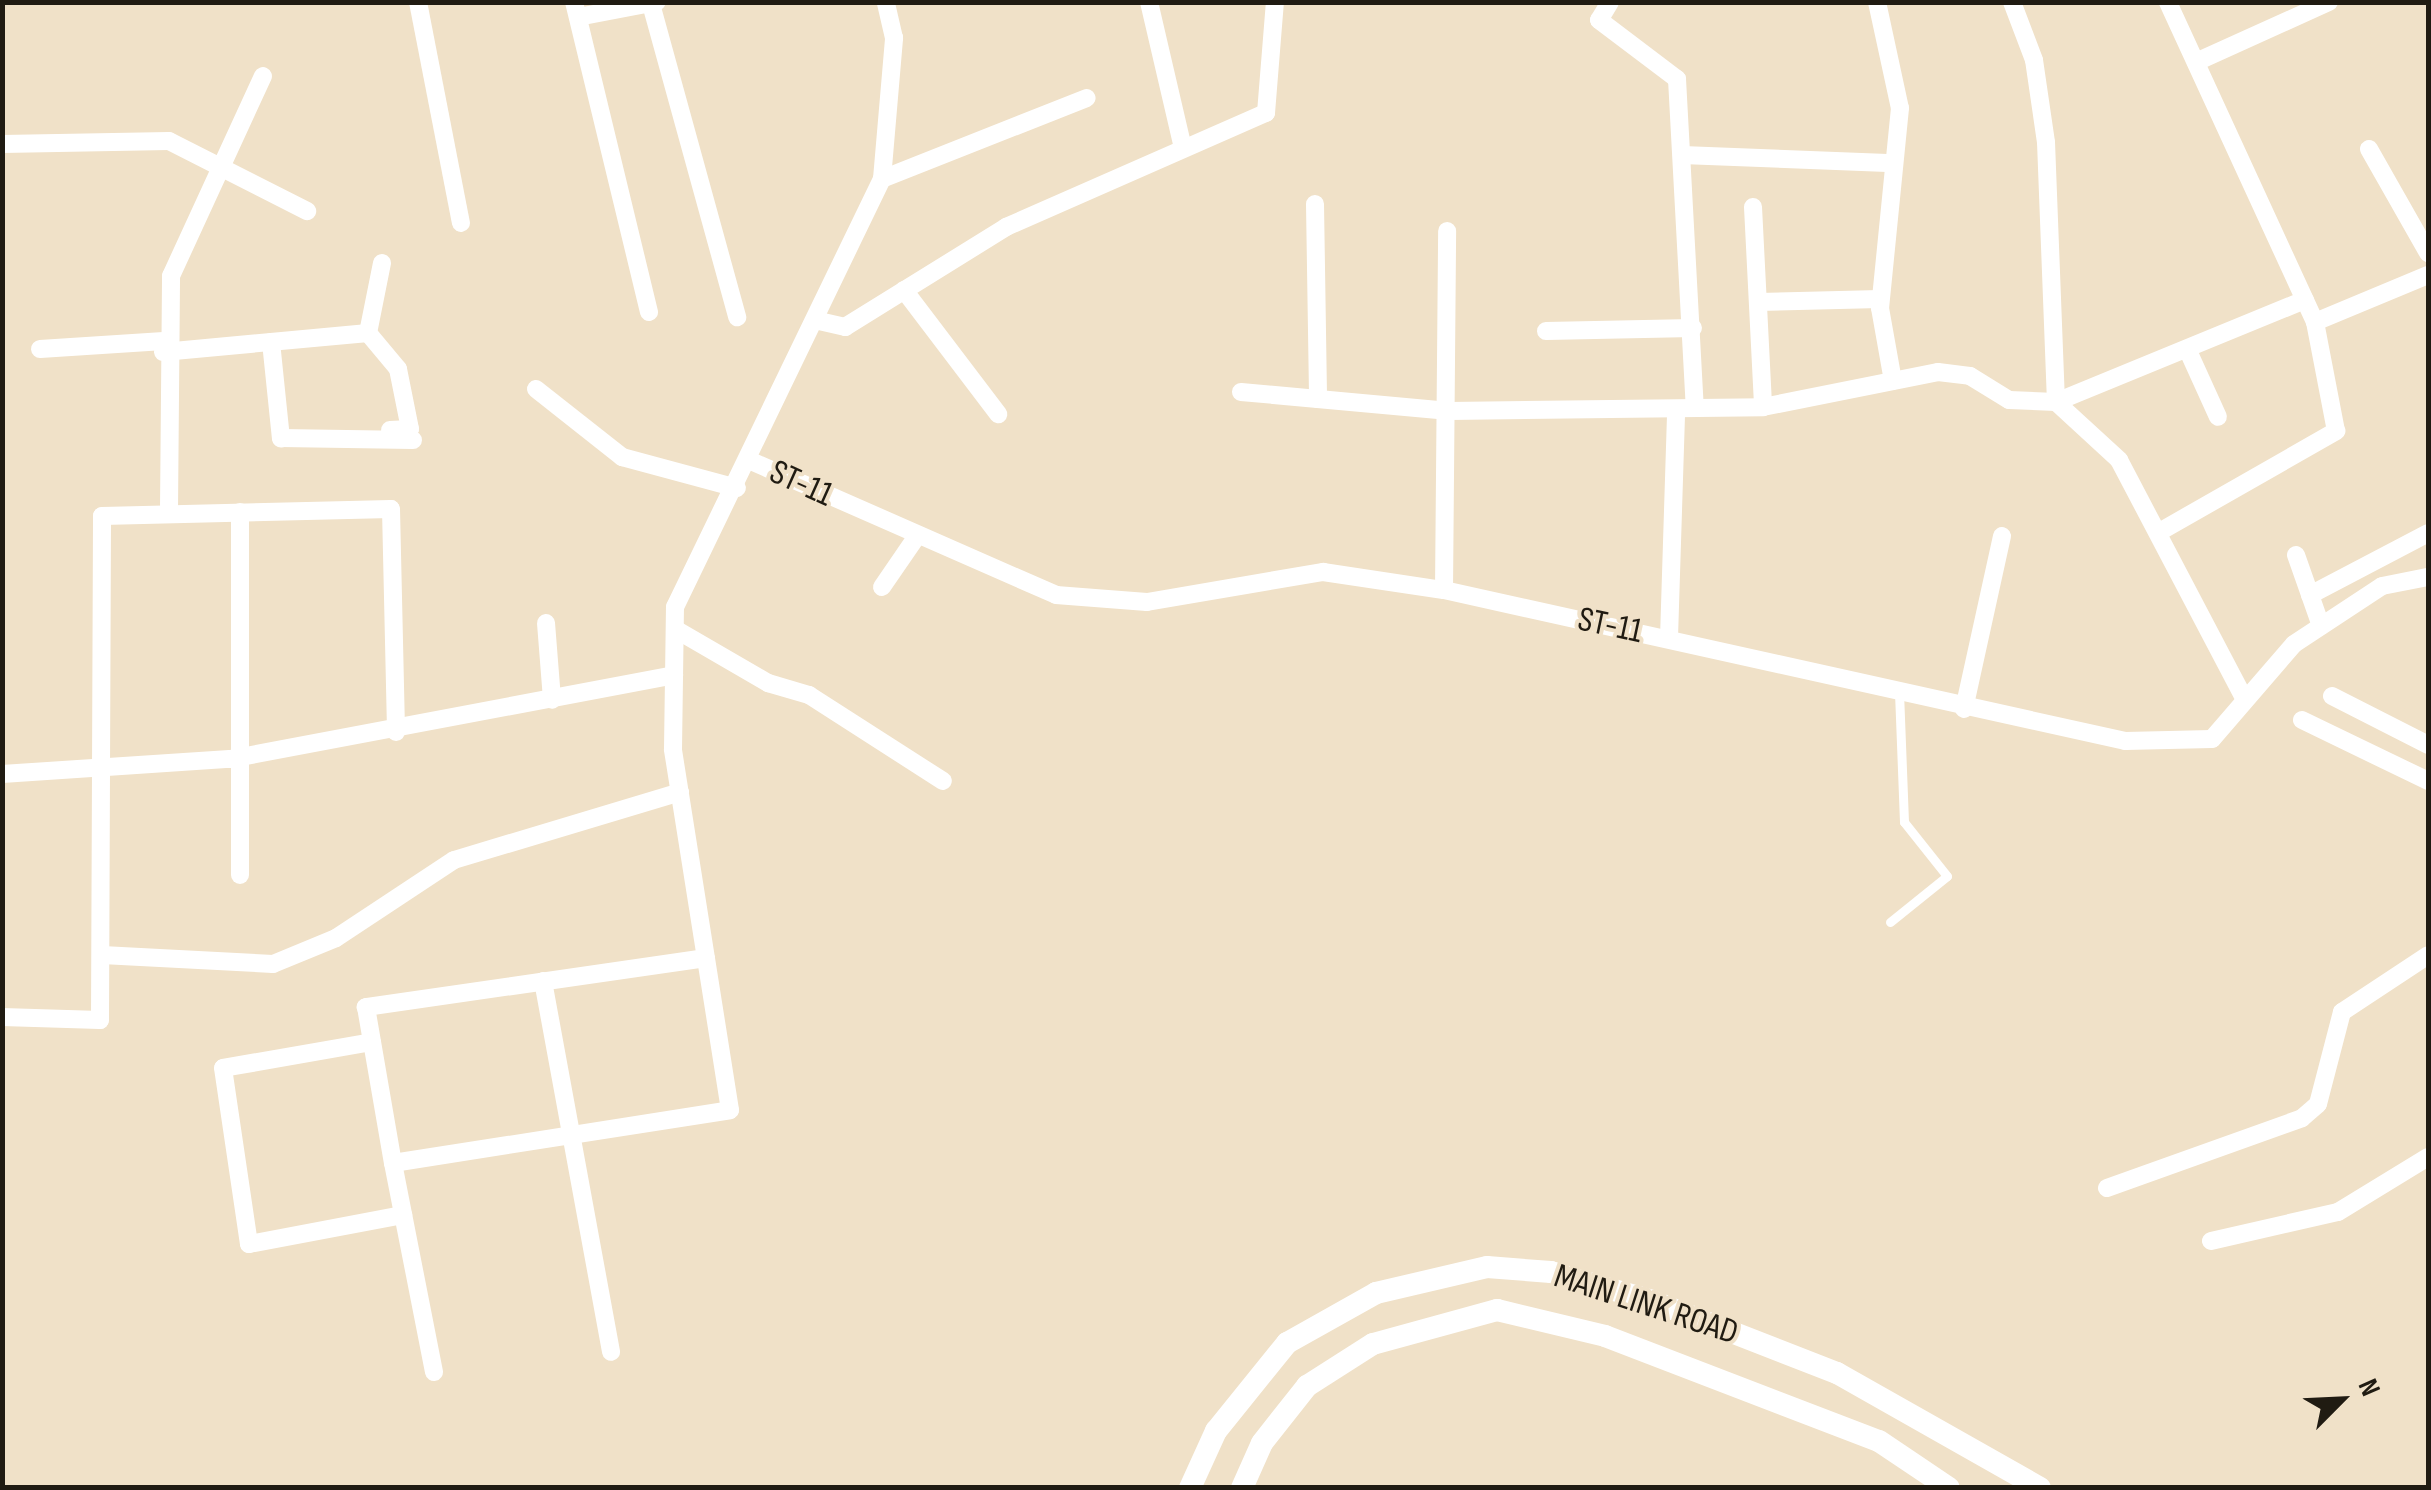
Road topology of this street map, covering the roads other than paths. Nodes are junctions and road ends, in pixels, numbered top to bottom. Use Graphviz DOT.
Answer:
graph roads {
  1 [pos="418,2"];
  2 [pos="886,2"];
  3 [pos="1149,2"];
  4 [pos="1275,2"];
  5 [pos="1610,2"];
  6 [pos="1877,2"];
  7 [pos="2012,2"];
  8 [pos="2168,2"];
  9 [pos="2329,2"];
  10 [pos="654,3"];
  11 [pos="576,10"];
  12 [pos="2196,62"];
  13 [pos="263,76"];
  14 [pos="1087,98"];
  15 [pos="2,144"];
  16 [pos="1182,144"];
  17 [pos="2369,149"];
  18 [pos="1682,154"];
  19 [pos="1894,163"];
  20 [pos="222,167"];
  21 [pos="882,179"];
  22 [pos="1314,204"];
  23 [pos="1754,208"];
  24 [pos="307,211"];
  25 [pos="460,222"];
  26 [pos="1448,231"];
  27 [pos="2428,254"];
  28 [pos="382,263"];
  29 [pos="2428,274"];
  30 [pos="904,290"];
  31 [pos="1880,299"];
  32 [pos="2305,300"];
  33 [pos="1758,302"];
  34 [pos="649,312"];
  35 [pos="737,318"];
  36 [pos="820,321"];
  37 [pos="2315,322"];
  38 [pos="1692,328"];
  39 [pos="1546,332"];
  40 [pos="368,333"];
  41 [pos="272,342"];
  42 [pos="164,346"];
  43 [pos="40,349"];
  44 [pos="2189,353"];
  45 [pos="1893,381"];
  46 [pos="536,389"];
  47 [pos="1241,392"];
  48 [pos="1318,399"];
  49 [pos="2056,402"];
  50 [pos="1763,407"];
  51 [pos="1685,409"];
  52 [pos="1449,411"];
  53 [pos="998,414"];
  54 [pos="2218,416"];
  55 [pos="390,430"];
  56 [pos="413,440"];
  57 [pos="751,461"];
  58 [pos="737,488"];
  59 [pos="169,510"];
  60 [pos="240,512"];
  61 [pos="2161,530"];
  62 [pos="2428,533"];
  63 [pos="918,536"];
  64 [pos="2002,536"];
  65 [pos="2296,555"];
  66 [pos="2428,578"];
  67 [pos="882,587"];
  68 [pos="1444,590"];
  69 [pos="2310,595"];
  70 [pos="546,623"];
  71 [pos="2321,626"];
  72 [pos="675,629"];
  73 [pos="1669,638"];
  74 [pos="674,675"];
  75 [pos="1899,689"];
  76 [pos="2332,696"];
  77 [pos="2244,698"];
  78 [pos="552,700"];
  79 [pos="1964,709"];
  80 [pos="2302,720"];
  81 [pos="396,732"];
  82 [pos="2428,745"];
  83 [pos="240,758"];
  84 [pos="2,774"];
  85 [pos="106,774"];
  86 [pos="943,782"];
  87 [pos="2428,782"];
  88 [pos="680,792"];
  89 [pos="240,875"];
  90 [pos="1890,922"];
  91 [pos="102,955"];
  92 [pos="2428,955"];
  93 [pos="706,958"];
  94 [pos="543,981"];
  95 [pos="2,1017"];
  96 [pos="372,1042"];
  97 [pos="567,1136"];
  98 [pos="2428,1157"];
  99 [pos="393,1163"];
  100 [pos="2107,1188"];
  101 [pos="403,1215"];
  102 [pos="2211,1241"];
  103 [pos="611,1352"];
  104 [pos="434,1372"];
  105 [pos="1190,1488"];
  106 [pos="1242,1488"];
  107 [pos="1949,1488"];
  108 [pos="2040,1488"];
  1 -- 25 [label="street"];
  2 -- 21 [label="street"];
  3 -- 16 [label="street"];
  4 -- 16 [label="street"];
  5 -- 18 [label="street"];
  6 -- 19 [label="street"];
  7 -- 49 [label="street"];
  8 -- 12 [label="street"];
  9 -- 12 [label="street"];
  10 -- 11 [label="street"];
  10 -- 35 [label="street"];
  11 -- 34 [label="street"];
  12 -- 32 [label="street"];
  13 -- 20 [label="street"];
  14 -- 21 [label="street"];
  15 -- 20 [label="street"];
  16 -- 30 [label="street"];
  17 -- 27 [label="street"];
  18 -- 19 [label="street"];
  18 -- 38 [label="street"];
  19 -- 31 [label="street"];
  20 -- 24 [label="street"];
  20 -- 42 [label="street"];
  21 -- 36 [label="street"];
  22 -- 48 [label="street"];
  23 -- 33 [label="street"];
  26 -- 52 [label="street"];
  28 -- 40 [label="street"];
  29 -- 37 [label="street"];
  30 -- 36 [label="street"];
  30 -- 53 [label="street"];
  31 -- 33 [label="street"];
  31 -- 45 [label="street"];
  32 -- 37 [label="street"];
  32 -- 44 [label="street"];
  33 -- 50 [label="street"];
  36 -- 57 [label="street"];
  37 -- 61 [label="street"];
  38 -- 39 [label="street"];
  38 -- 51 [label="street"];
  40 -- 41 [label="street"];
  40 -- 55 [label="street"];
  41 -- 42 [label="street"];
  41 -- 56 [label="street"];
  42 -- 43 [label="street"];
  42 -- 59 [label="street"];
  44 -- 49 [label="street"];
  44 -- 54 [label="street"];
  45 -- 49 [label="street"];
  45 -- 50 [label="street"];
  46 -- 58 [label="street"];
  47 -- 48 [label="street"];
  48 -- 52 [label="street"];
  49 -- 61 [label="street"];
  50 -- 51 [label="street"];
  51 -- 52 [label="street"];
  51 -- 73 [label="street"];
  52 -- 68 [label="street"];
  57 -- 58 [label="street"];
  57 -- 63 [label="street, ST-11"];
  58 -- 72 [label="street"];
  59 -- 60 [label="street"];
  59 -- 85 [label="street"];
  60 -- 81 [label="street"];
  60 -- 83 [label="street"];
  61 -- 77 [label="street"];
  62 -- 69 [label="street"];
  63 -- 67 [label="street"];
  63 -- 68 [label="street, ST-11"];
  64 -- 79 [label="street"];
  65 -- 69 [label="street"];
  66 -- 71 [label="street, ST-11"];
  68 -- 73 [label="street, ST-11"];
  69 -- 71 [label="street"];
  70 -- 78 [label="street"];
  71 -- 77 [label="street, ST-11"];
  72 -- 74 [label="street"];
  72 -- 86 [label="street"];
  73 -- 75 [label="street, ST-11"];
  74 -- 78 [label="street"];
  74 -- 88 [label="street"];
  75 -- 79 [label="street, ST-11"];
  75 -- 90 [label="lane"];
  76 -- 82 [label="street"];
  77 -- 79 [label="street, ST-11"];
  78 -- 81 [label="street"];
  80 -- 87 [label="street"];
  81 -- 83 [label="street"];
  83 -- 85 [label="street"];
  83 -- 89 [label="street"];
  84 -- 85 [label="street"];
  85 -- 91 [label="street"];
  88 -- 91 [label="street"];
  88 -- 93 [label="street"];
  91 -- 95 [label="street"];
  92 -- 100 [label="street"];
  93 -- 94 [label="street"];
  93 -- 97 [label="street"];
  94 -- 96 [label="street"];
  94 -- 97 [label="street"];
  96 -- 99 [label="street"];
  96 -- 101 [label="street"];
  97 -- 99 [label="street"];
  97 -- 103 [label="street"];
  98 -- 102 [label="street"];
  99 -- 101 [label="street"];
  101 -- 104 [label="street"];
  105 -- 108 [label="street, MAIN LINK ROAD"];
  106 -- 107 [label="street, MAIN LINK ROAD"];
}
